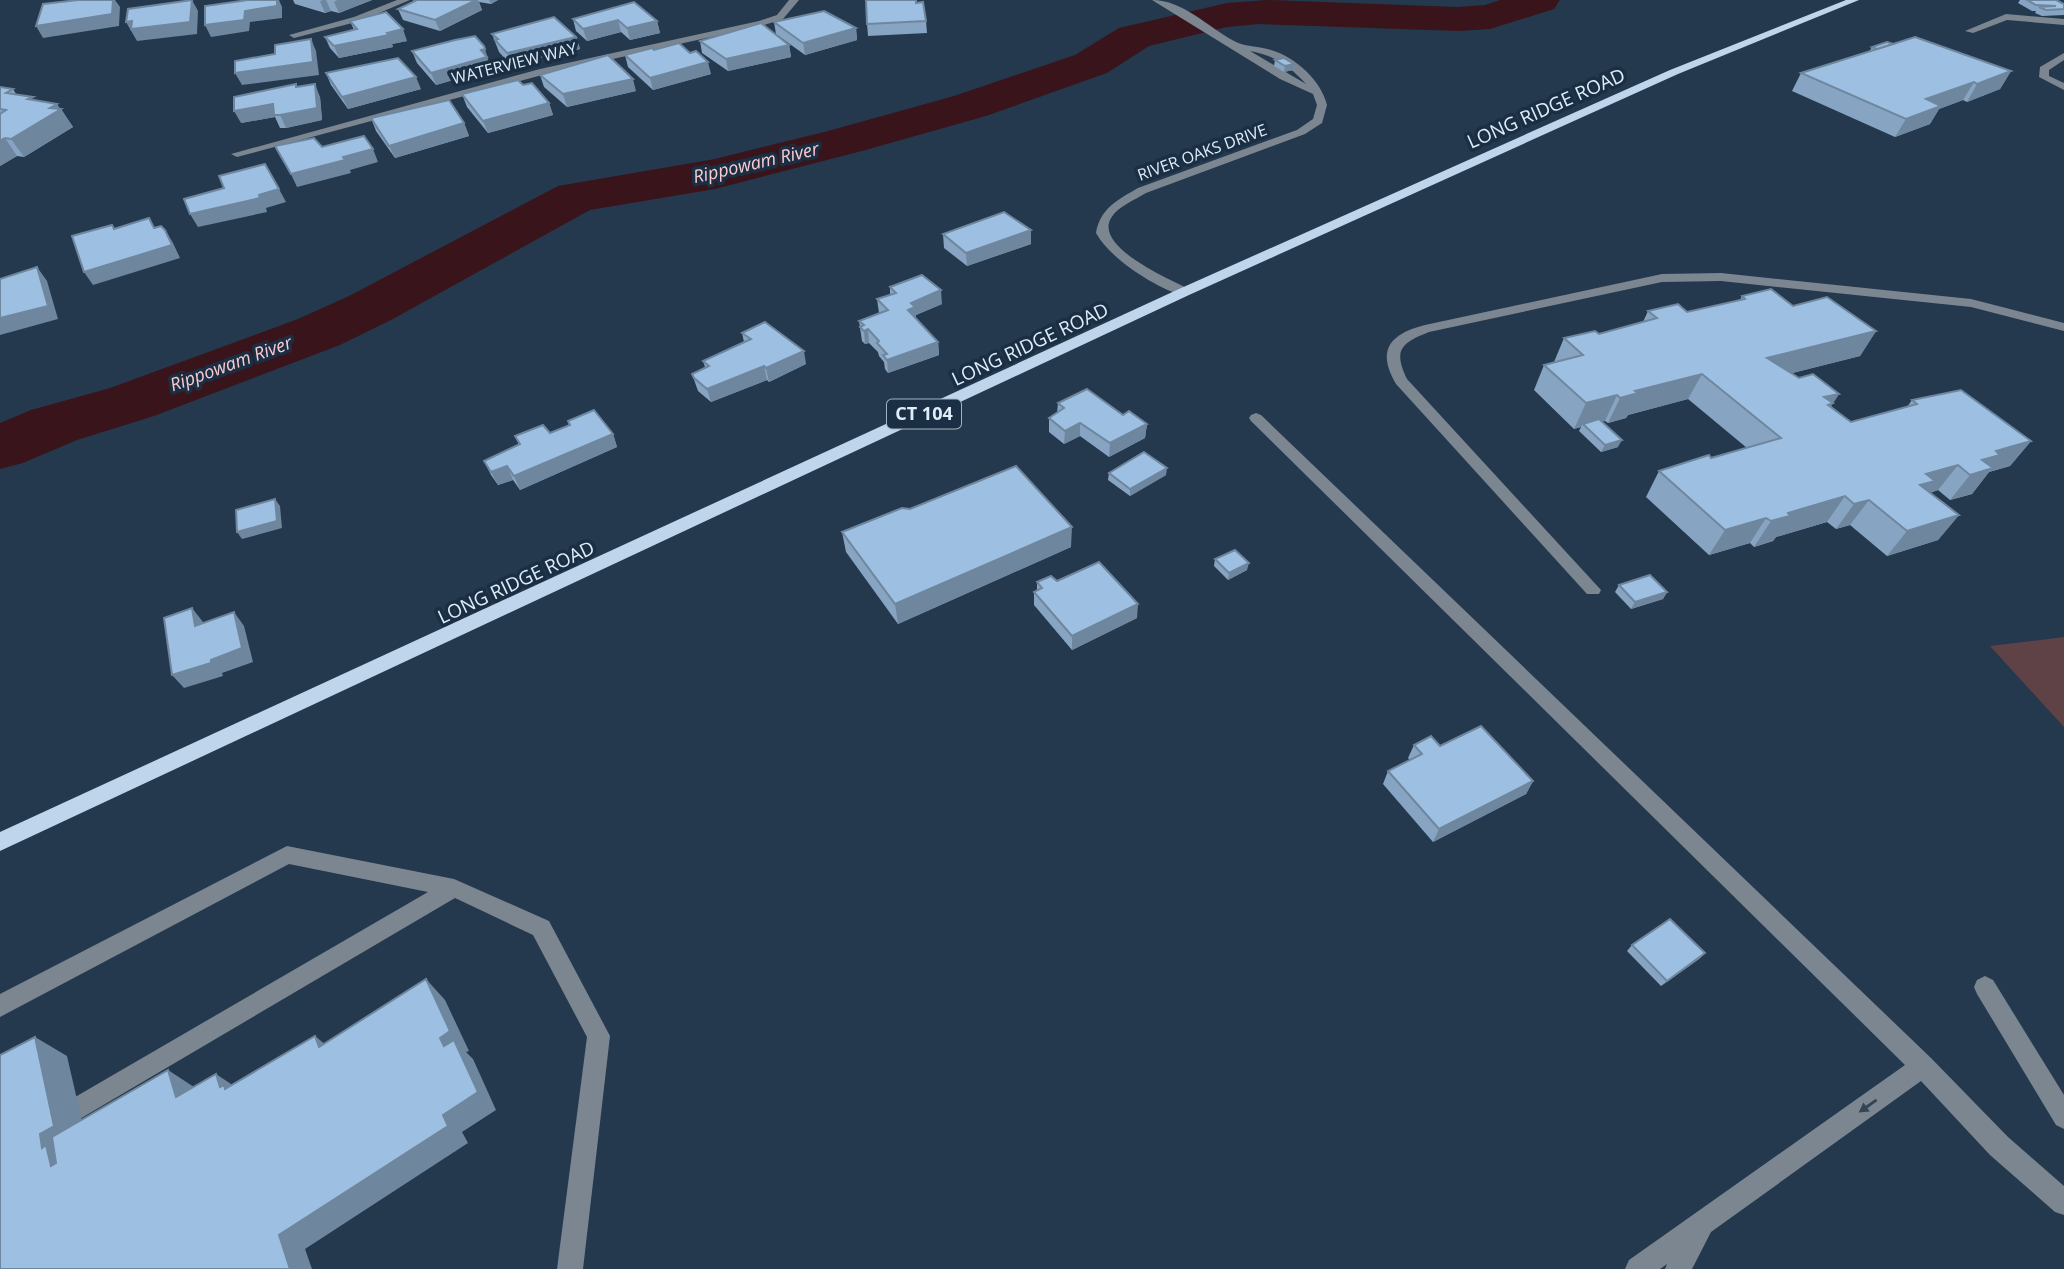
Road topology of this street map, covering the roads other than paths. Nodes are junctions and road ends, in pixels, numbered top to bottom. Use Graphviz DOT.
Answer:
graph roads {
  1 [pos="405,0"];
  2 [pos="794,0"];
  3 [pos="1157,0"];
  4 [pos="1854,0"];
  5 [pos="2064,22"];
  6 [pos="1970,31"];
  7 [pos="294,35"];
  8 [pos="2064,56"];
  9 [pos="2064,87"];
  10 [pos="237,154"];
  11 [pos="1184,292"];
  12 [pos="2064,327"];
  13 [pos="1256,418"];
  14 [pos="1593,590"];
  15 [pos="0,842"];
  16 [pos="454,888"];
  17 [pos="1985,987"];
  18 [pos="0,1006"];
  19 [pos="1923,1066"];
  20 [pos="78,1108"];
  21 [pos="2064,1117"];
  22 [pos="2064,1203"];
  23 [pos="1703,1223"];
  24 [pos="570,1269"];
  25 [pos="1638,1269"];
  26 [pos="1678,1269"];
  1 -- 7 [label="street"];
  2 -- 10 [label="street, WATERVIEW WAY"];
  3 -- 11 [label="street, RIVER OAKS DRIVE"];
  4 -- 11 [label="main road, LONG RIDGE ROAD / CT 104"];
  5 -- 6 [label="street"];
  8 -- 9 [label="street"];
  11 -- 15 [label="main road, LONG RIDGE ROAD / CT 104"];
  12 -- 14 [label="street"];
  13 -- 19 [label="street"];
  16 -- 18 [label="street"];
  16 -- 20 [label="street"];
  16 -- 24 [label="street"];
  17 -- 21 [label="street"];
  19 -- 22 [label="street"];
  19 -- 23 [label="street, one-way"];
  23 -- 25 [label="street"];
  23 -- 26 [label="street"];
}
